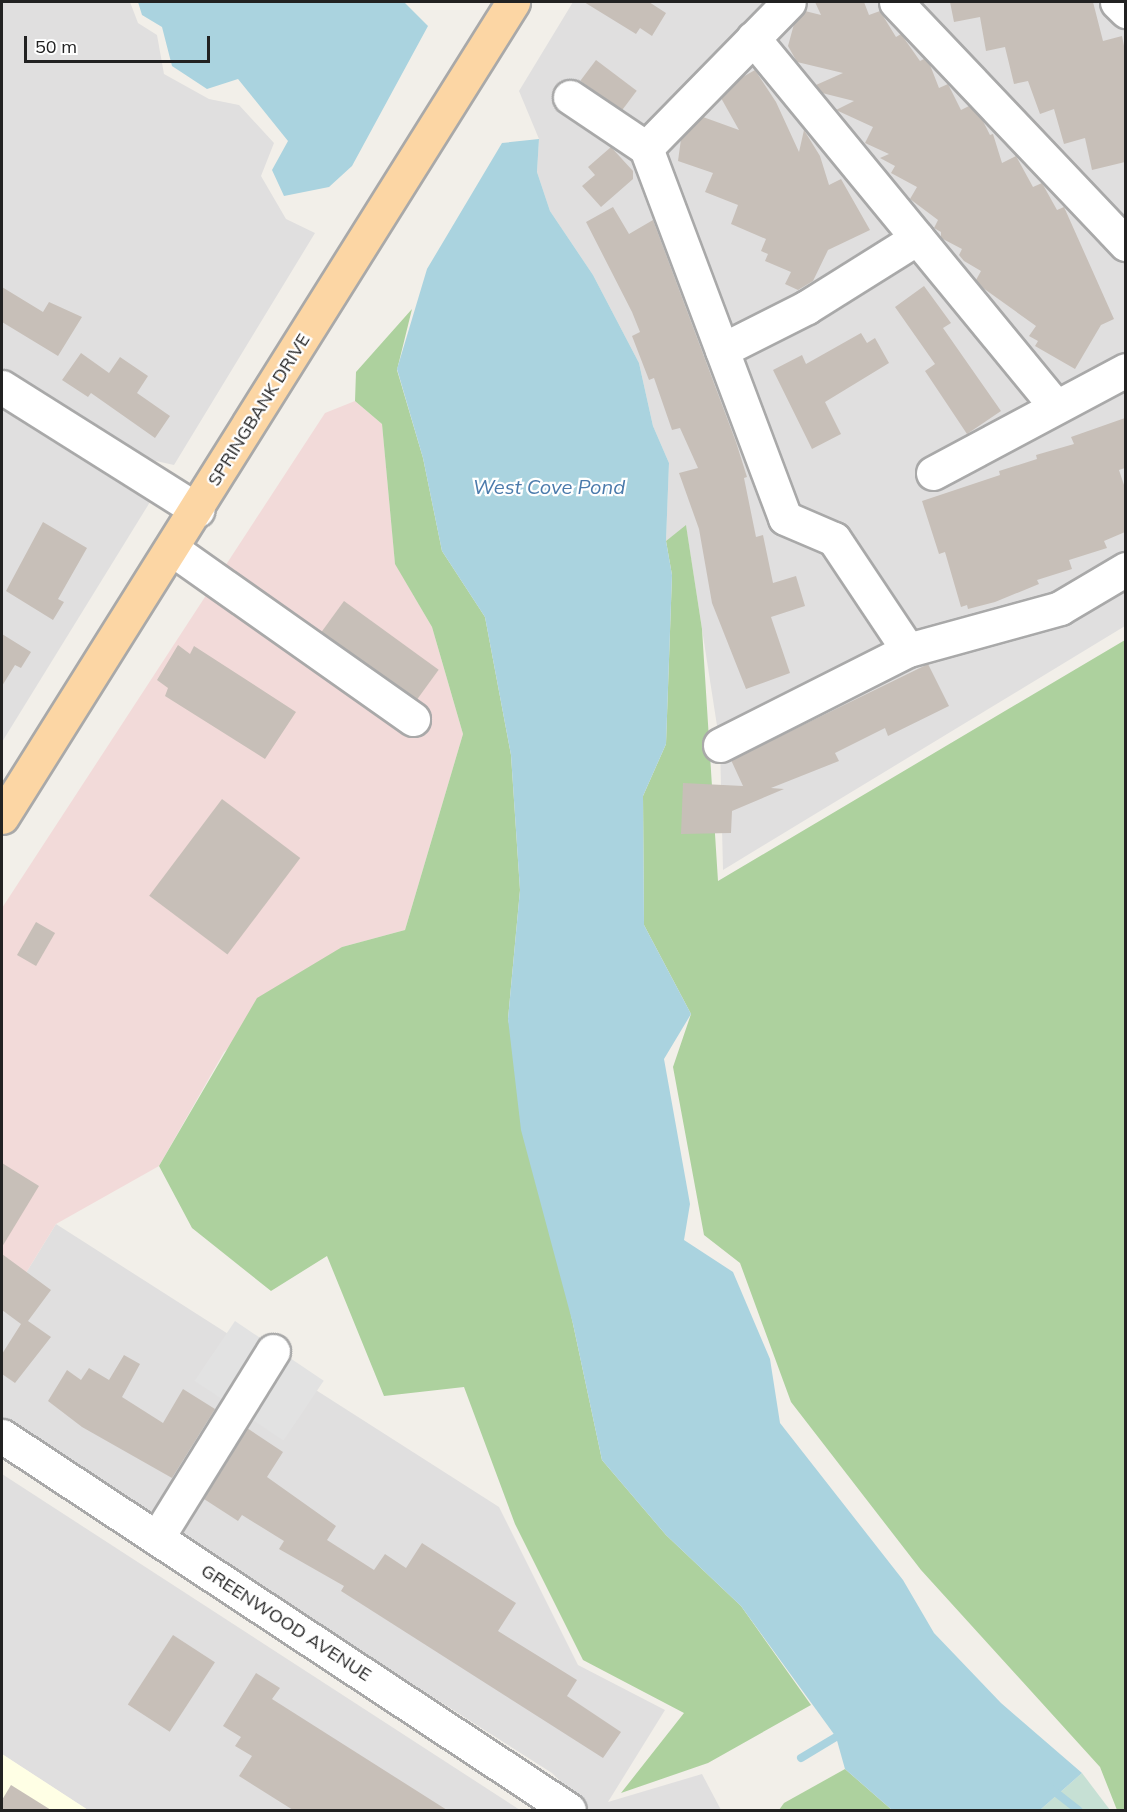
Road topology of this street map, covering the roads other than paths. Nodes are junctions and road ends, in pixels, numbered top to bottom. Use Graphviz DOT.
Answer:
graph roads {
  1 [pos="513,2"];
  2 [pos="789,2"];
  3 [pos="896,2"];
  4 [pos="1117,2"];
  5 [pos="1125,11"];
  6 [pos="753,38"];
  7 [pos="570,97"];
  8 [pos="646,148"];
  9 [pos="917,238"];
  10 [pos="1125,244"];
  11 [pos="722,350"];
  12 [pos="1125,370"];
  13 [pos="2,387"];
  14 [pos="1056,407"];
  15 [pos="933,473"];
  16 [pos="197,510"];
  17 [pos="172,549"];
  18 [pos="1125,569"];
  19 [pos="908,650"];
  20 [pos="412,719"];
  21 [pos="720,745"];
  22 [pos="2,817"];
  23 [pos="273,1351"];
  24 [pos="2,1436"];
  25 [pos="157,1538"];
  26 [pos="570,1810"];
  1 -- 16 [label="main road, SPRINGBANK DRIVE"];
  2 -- 6 [label="street"];
  3 -- 10 [label="street"];
  4 -- 5 [label="street"];
  6 -- 8 [label="street"];
  6 -- 9 [label="street"];
  7 -- 8 [label="street"];
  8 -- 11 [label="street"];
  9 -- 11 [label="street"];
  9 -- 14 [label="street"];
  11 -- 19 [label="street"];
  12 -- 14 [label="street"];
  13 -- 16 [label="street"];
  14 -- 15 [label="street"];
  16 -- 17 [label="main road, SPRINGBANK DRIVE"];
  17 -- 20 [label="street"];
  17 -- 22 [label="main road, SPRINGBANK DRIVE"];
  18 -- 19 [label="street"];
  19 -- 21 [label="street"];
  23 -- 25 [label="street"];
  24 -- 25 [label="street, GREENWOOD AVENUE"];
  25 -- 26 [label="street, GREENWOOD AVENUE"];
}
